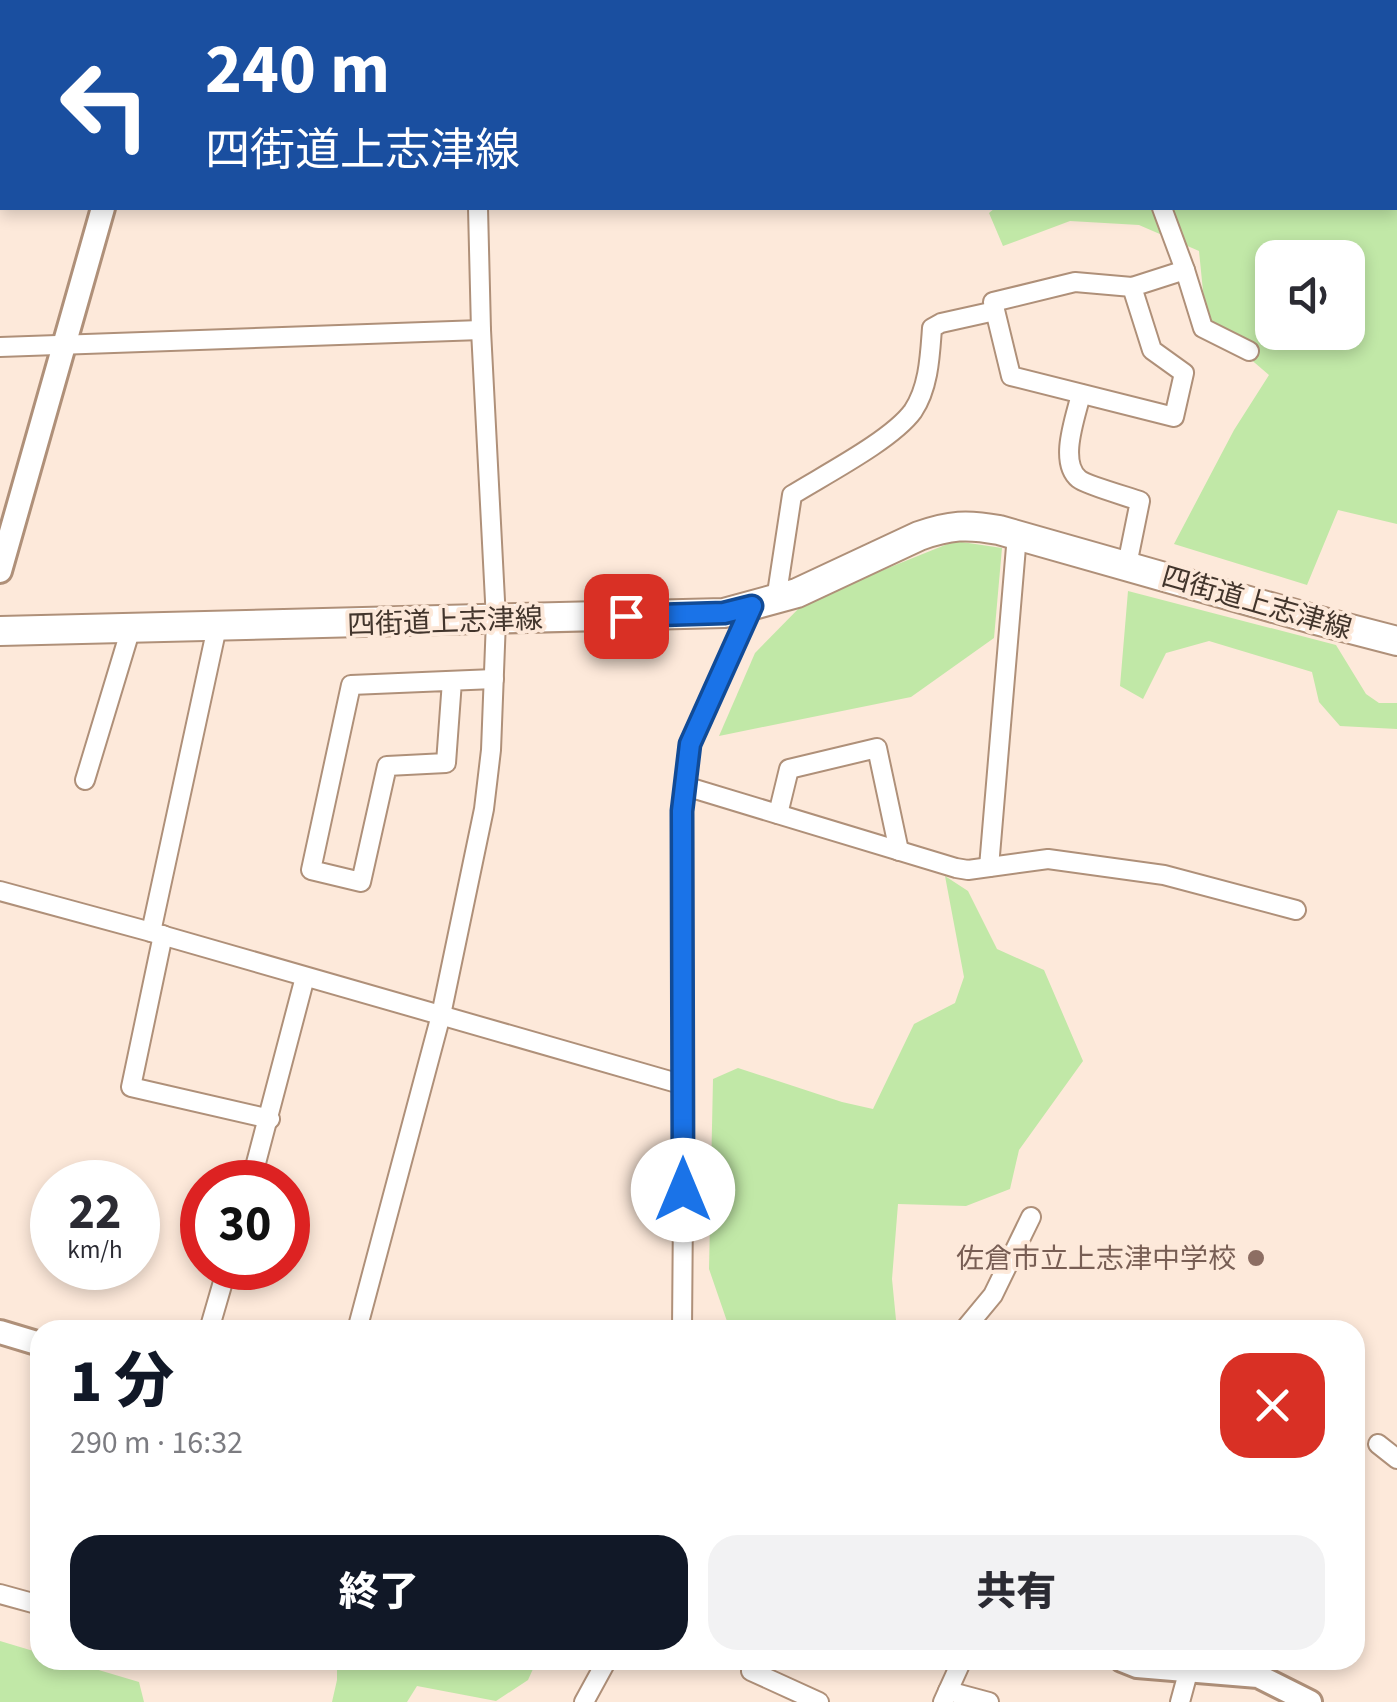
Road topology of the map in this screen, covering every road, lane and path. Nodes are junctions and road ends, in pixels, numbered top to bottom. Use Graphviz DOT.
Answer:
graph roads {
  1 [pos="102,210"];
  2 [pos="478,210"];
  3 [pos="1163,210"];
  4 [pos="1185,270"];
  5 [pos="1132,288"];
  6 [pos="995,311"];
  7 [pos="482,330"];
  8 [pos="64,344"];
  9 [pos="0,346"];
  10 [pos="1249,350"];
  11 [pos="1081,394"];
  12 [pos="1017,535"];
  13 [pos="1127,565"];
  14 [pos="0,571"];
  15 [pos="764,603"];
  16 [pos="496,620"];
  17 [pos="216,627"];
  18 [pos="132,628"];
  19 [pos="0,631"];
  20 [pos="1397,640"];
  21 [pos="494,679"];
  22 [pos="452,681"];
  23 [pos="85,780"];
  24 [pos="684,786"];
  25 [pos="778,814"];
  26 [pos="900,851"];
  27 [pos="989,867"];
  28 [pos="0,891"];
  29 [pos="1296,910"];
  30 [pos="157,933"];
  31 [pos="305,977"];
  32 [pos="440,1015"];
  33 [pos="684,1085"];
  34 [pos="270,1118"];
  35 [pos="258,1160"];
  36 [pos="1031,1217"];
  37 [pos="221,1290"];
  38 [pos="212,1320"];
  39 [pos="359,1320"];
  40 [pos="682,1320"];
  41 [pos="972,1320"];
  42 [pos="0,1332"];
  43 [pos="30,1341"];
  44 [pos="1378,1444"];
  45 [pos="1397,1460"];
  46 [pos="0,1594"];
  47 [pos="30,1602"];
  48 [pos="602,1670"];
  49 [pos="957,1670"];
  50 [pos="1188,1670"];
  51 [pos="1198,1670"];
  52 [pos="751,1671"];
  53 [pos="945,1697"];
  54 [pos="584,1702"];
  55 [pos="819,1702"];
  56 [pos="988,1702"];
  57 [pos="1180,1702"];
  58 [pos="1310,1702"];
  1 -- 8 [label="street"];
  2 -- 7 [label="street"];
  3 -- 4 [label="street"];
  4 -- 5 [label="street"];
  4 -- 10 [label="street"];
  5 -- 6 [label="street"];
  5 -- 11 [label="street"];
  6 -- 11 [label="street"];
  6 -- 15 [label="street"];
  7 -- 8 [label="street"];
  7 -- 16 [label="street"];
  8 -- 9 [label="street"];
  8 -- 14 [label="street"];
  11 -- 13 [label="street"];
  12 -- 13 [label="main road, 四街道上志津線"];
  12 -- 15 [label="main road, 四街道上志津線"];
  12 -- 27 [label="street"];
  13 -- 20 [label="main road, 四街道上志津線"];
  15 -- 16 [label="main road, 四街道上志津線"];
  15 -- 24 [label="street"];
  16 -- 17 [label="main road, 四街道上志津線"];
  16 -- 21 [label="street"];
  17 -- 18 [label="main road, 四街道上志津線"];
  17 -- 30 [label="street"];
  18 -- 19 [label="main road, 四街道上志津線"];
  18 -- 23 [label="street"];
  21 -- 22 [label="street"];
  21 -- 32 [label="street"];
  22 -- 22 [label="street"];
  24 -- 25 [label="street"];
  24 -- 33 [label="street"];
  25 -- 26 [label="street"];
  25 -- 26 [label="street"];
  26 -- 27 [label="street"];
  27 -- 29 [label="street"];
  28 -- 30 [label="street"];
  30 -- 31 [label="street"];
  30 -- 34 [label="street"];
  31 -- 32 [label="street"];
  31 -- 34 [label="street"];
  32 -- 33 [label="street"];
  32 -- 39 [label="street"];
  33 -- 40 [label="street"];
  34 -- 35 [label="street"];
  36 -- 41 [label="street"];
  37 -- 38 [label="street"];
  42 -- 43 [label="street"];
  44 -- 45 [label="street"];
  46 -- 47 [label="street"];
  48 -- 54 [label="street"];
  49 -- 53 [label="street"];
  50 -- 57 [label="street"];
  51 -- 58 [label="street"];
  52 -- 55 [label="street"];
  53 -- 56 [label="street"];
}
